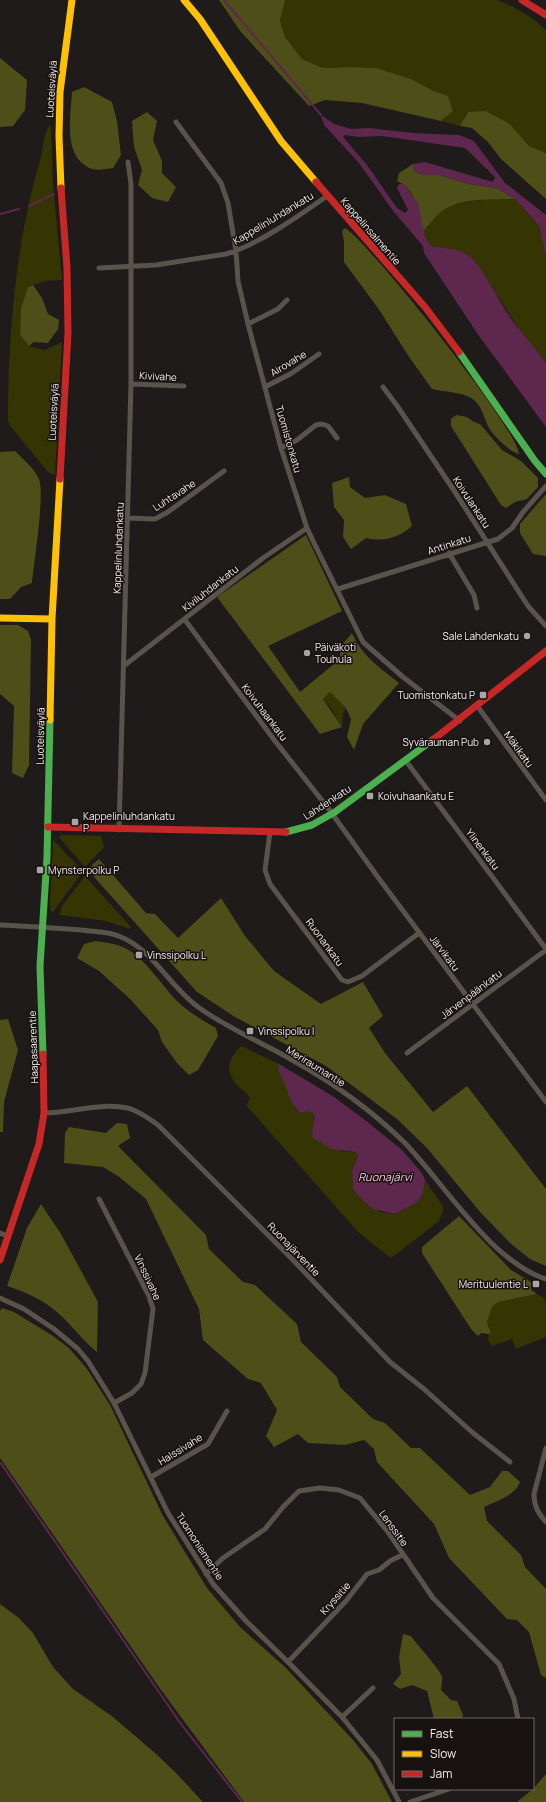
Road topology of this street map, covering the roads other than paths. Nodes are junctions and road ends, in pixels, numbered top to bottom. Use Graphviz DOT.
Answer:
graph roads {
  1 [pos="72,0"];
  2 [pos="184,0"];
  3 [pos="522,0"];
  4 [pos="546,15"];
  5 [pos="176,122"];
  6 [pos="128,162"];
  7 [pos="327,196"];
  8 [pos="236,251"];
  9 [pos="99,268"];
  10 [pos="131,268"];
  11 [pos="287,300"];
  12 [pos="248,324"];
  13 [pos="320,354"];
  14 [pos="131,384"];
  15 [pos="184,386"];
  16 [pos="265,387"];
  17 [pos="383,387"];
  18 [pos="337,438"];
  19 [pos="281,448"];
  20 [pos="224,471"];
  21 [pos="546,474"];
  22 [pos="546,486"];
  23 [pos="128,518"];
  24 [pos="307,528"];
  25 [pos="487,542"];
  26 [pos="449,553"];
  27 [pos="338,589"];
  28 [pos="477,608"];
  29 [pos="0,618"];
  30 [pos="52,619"];
  31 [pos="185,620"];
  32 [pos="546,626"];
  33 [pos="546,651"];
  34 [pos="124,665"];
  35 [pos="478,707"];
  36 [pos="460,721"];
  37 [pos="406,761"];
  38 [pos="546,800"];
  39 [pos="332,814"];
  40 [pos="48,827"];
  41 [pos="119,830"];
  42 [pos="270,832"];
  43 [pos="0,925"];
  44 [pos="43,927"];
  45 [pos="419,933"];
  46 [pos="546,949"];
  47 [pos="473,1004"];
  48 [pos="407,1053"];
  49 [pos="546,1102"];
  50 [pos="44,1113"];
  51 [pos="99,1199"];
  52 [pos="0,1233"];
  53 [pos="8,1236"];
  54 [pos="0,1260"];
  55 [pos="546,1279"];
  56 [pos="0,1298"];
  57 [pos="114,1403"];
  58 [pos="227,1411"];
  59 [pos="546,1448"];
  60 [pos="510,1462"];
  61 [pos="151,1477"];
  62 [pos="546,1522"];
  63 [pos="402,1555"];
  64 [pos="206,1574"];
  65 [pos="288,1662"];
  66 [pos="373,1688"];
  67 [pos="342,1717"];
  68 [pos="518,1718"];
  69 [pos="446,1790"];
  70 [pos="400,1802"];
  71 [pos="410,1802"];
  1 -- 30 [label="main road, Luoteisväylä"];
  2 -- 7 [label="main road, Kappelinsalmentie"];
  3 -- 4 [label="main road"];
  5 -- 8 [label="street, Tuomistonkatu"];
  6 -- 10 [label="street"];
  7 -- 8 [label="street, Kappelinluhdankatu"];
  7 -- 21 [label="main road, Kappelinsalmentie"];
  8 -- 10 [label="street, Kappelinluhdankatu"];
  8 -- 12 [label="street, Tuomistonkatu"];
  9 -- 10 [label="street, Kappelinluhdankatu"];
  10 -- 14 [label="street, Kappelinluhdankatu"];
  11 -- 12 [label="street"];
  12 -- 16 [label="street, Tuomistonkatu"];
  13 -- 16 [label="street, Airovahe"];
  14 -- 15 [label="street, Kivivahe"];
  14 -- 23 [label="street, Kappelinluhdankatu"];
  16 -- 19 [label="street, Tuomistonkatu"];
  17 -- 25 [label="street, Koivulankatu"];
  18 -- 19 [label="street"];
  19 -- 24 [label="street, Tuomistonkatu"];
  20 -- 23 [label="street, Luhtavahe"];
  22 -- 25 [label="street, Antinkatu"];
  23 -- 34 [label="street, Kappelinluhdankatu"];
  24 -- 27 [label="street, Tuomistonkatu"];
  24 -- 31 [label="street, Kiviluhdankatu"];
  25 -- 26 [label="street, Antinkatu"];
  25 -- 32 [label="street, Koivulankatu"];
  26 -- 27 [label="street, Antinkatu"];
  26 -- 28 [label="street"];
  27 -- 36 [label="street, Tuomistonkatu"];
  29 -- 30 [label="main road"];
  30 -- 40 [label="main road, Luoteisväylä"];
  31 -- 34 [label="street, Kiviluhdankatu"];
  31 -- 39 [label="street, Koivuhaankatu"];
  33 -- 35 [label="main road, Lahdenkatu"];
  34 -- 41 [label="street, Kappelinluhdankatu"];
  35 -- 36 [label="main road, Lahdenkatu"];
  35 -- 38 [label="street, Mäkikatu"];
  36 -- 37 [label="main road, Lahdenkatu"];
  37 -- 39 [label="main road, Lahdenkatu"];
  37 -- 46 [label="street, Ylinenkatu"];
  39 -- 42 [label="main road, Lahdenkatu"];
  39 -- 45 [label="street, Järvikatu"];
  40 -- 41 [label="main road, Lahdenkatu"];
  40 -- 44 [label="main road, Haapasaarentie"];
  41 -- 42 [label="main road, Lahdenkatu"];
  42 -- 45 [label="street, Ruonankatu"];
  43 -- 44 [label="street, Meriraumantie"];
  44 -- 50 [label="main road, Haapasaarentie"];
  44 -- 55 [label="street, Meriraumantie"];
  45 -- 47 [label="street, Järvikatu"];
  46 -- 47 [label="street, Järvenpäänkatu"];
  47 -- 48 [label="street, Järvenpäänkatu"];
  47 -- 49 [label="street, Järvikatu"];
  50 -- 53 [label="main road, Haapasaarentie"];
  50 -- 60 [label="street, Ruonajärventie"];
  51 -- 57 [label="street, Vinssivahe"];
  52 -- 53 [label="street"];
  53 -- 54 [label="main road, Haapasaarentie"];
  56 -- 57 [label="street, Tuomoniementie"];
  57 -- 61 [label="street, Tuomoniementie"];
  58 -- 61 [label="street, Halssivahe"];
  59 -- 62 [label="street"];
  61 -- 64 [label="street, Tuomoniementie"];
  63 -- 64 [label="street, Lenssitie"];
  63 -- 65 [label="street, Kryssitie"];
  63 -- 68 [label="street, Lenssitie"];
  64 -- 65 [label="street, Tuomoniementie"];
  65 -- 67 [label="street, Tuomoniementie"];
  66 -- 67 [label="street"];
  67 -- 70 [label="street, Tuomoniementie"];
  69 -- 71 [label="street"];
}
